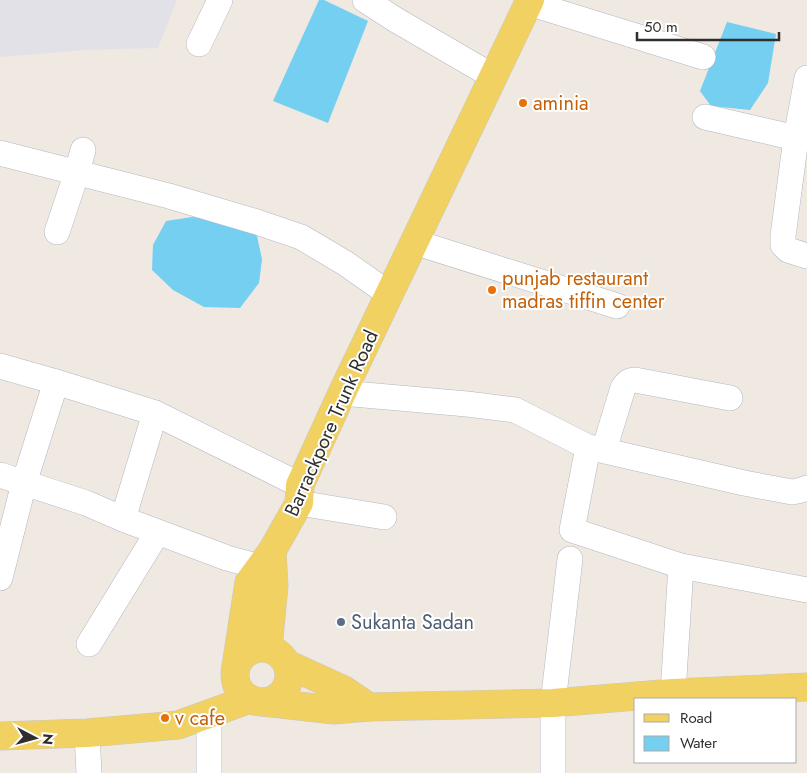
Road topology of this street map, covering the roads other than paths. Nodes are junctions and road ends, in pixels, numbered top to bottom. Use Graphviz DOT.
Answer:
graph roads {
  1 [pos="220,0"];
  2 [pos="366,0"];
  3 [pos="529,2"];
  4 [pos="199,44"];
  5 [pos="703,57"];
  6 [pos="494,76"];
  7 [pos="807,78"];
  8 [pos="705,117"];
  9 [pos="796,138"];
  10 [pos="0,153"];
  11 [pos="80,161"];
  12 [pos="57,232"];
  13 [pos="414,242"];
  14 [pos="807,256"];
  15 [pos="389,294"];
  16 [pos="617,306"];
  17 [pos="0,367"];
  18 [pos="56,382"];
  19 [pos="342,393"];
  20 [pos="730,398"];
  21 [pos="156,414"];
  22 [pos="596,448"];
  23 [pos="0,475"];
  24 [pos="24,483"];
  25 [pos="807,488"];
  26 [pos="299,494"];
  27 [pos="384,517"];
  28 [pos="123,519"];
  29 [pos="154,530"];
  30 [pos="570,560"];
  31 [pos="269,563"];
  32 [pos="681,566"];
  33 [pos="0,578"];
  34 [pos="807,590"];
  35 [pos="90,644"];
  36 [pos="277,656"];
  37 [pos="236,666"];
  38 [pos="807,687"];
  39 [pos="673,693"];
  40 [pos="256,701"];
  41 [pos="553,703"];
  42 [pos="369,707"];
  43 [pos="210,714"];
  44 [pos="88,733"];
  45 [pos="0,736"];
  46 [pos="89,773"];
  47 [pos="210,773"];
  48 [pos="553,773"];
  1 -- 4 [label="street"];
  2 -- 6 [label="street"];
  3 -- 5 [label="street"];
  3 -- 6 [label="main road, Barrackpore Trunk Road"];
  6 -- 13 [label="main road, Barrackpore Trunk Road"];
  7 -- 9 [label="street"];
  8 -- 9 [label="street"];
  9 -- 14 [label="street"];
  10 -- 11 [label="street"];
  11 -- 12 [label="street"];
  11 -- 15 [label="street"];
  13 -- 15 [label="main road, Barrackpore Trunk Road"];
  13 -- 16 [label="street"];
  15 -- 19 [label="main road, Barrackpore Trunk Road"];
  17 -- 18 [label="street"];
  18 -- 21 [label="street"];
  18 -- 24 [label="street"];
  19 -- 22 [label="street"];
  19 -- 26 [label="main road, Barrackpore Trunk Road"];
  20 -- 22 [label="street"];
  21 -- 26 [label="street"];
  21 -- 28 [label="street"];
  22 -- 25 [label="street"];
  22 -- 32 [label="street"];
  23 -- 24 [label="street"];
  24 -- 28 [label="street"];
  24 -- 33 [label="street"];
  26 -- 27 [label="street"];
  26 -- 31 [label="main road, Barrackpore Trunk Road"];
  28 -- 29 [label="street"];
  29 -- 31 [label="street"];
  29 -- 35 [label="street"];
  30 -- 41 [label="street"];
  31 -- 36 [label="main road, Barrackpore Trunk Road"];
  31 -- 37 [label="main road, Barrackpore Trunk Road"];
  32 -- 34 [label="street"];
  32 -- 39 [label="street"];
  36 -- 37 [label="main road"];
  36 -- 40 [label="main road, Barrackpore Trunk Road"];
  36 -- 42 [label="main road"];
  37 -- 40 [label="main road, Barrackpore Trunk Road"];
  38 -- 39 [label="main road"];
  39 -- 41 [label="main road"];
  40 -- 42 [label="main road"];
  40 -- 43 [label="main road"];
  41 -- 42 [label="main road"];
  41 -- 48 [label="street"];
  43 -- 44 [label="main road"];
  43 -- 47 [label="street"];
  44 -- 45 [label="main road"];
  44 -- 46 [label="street"];
}
